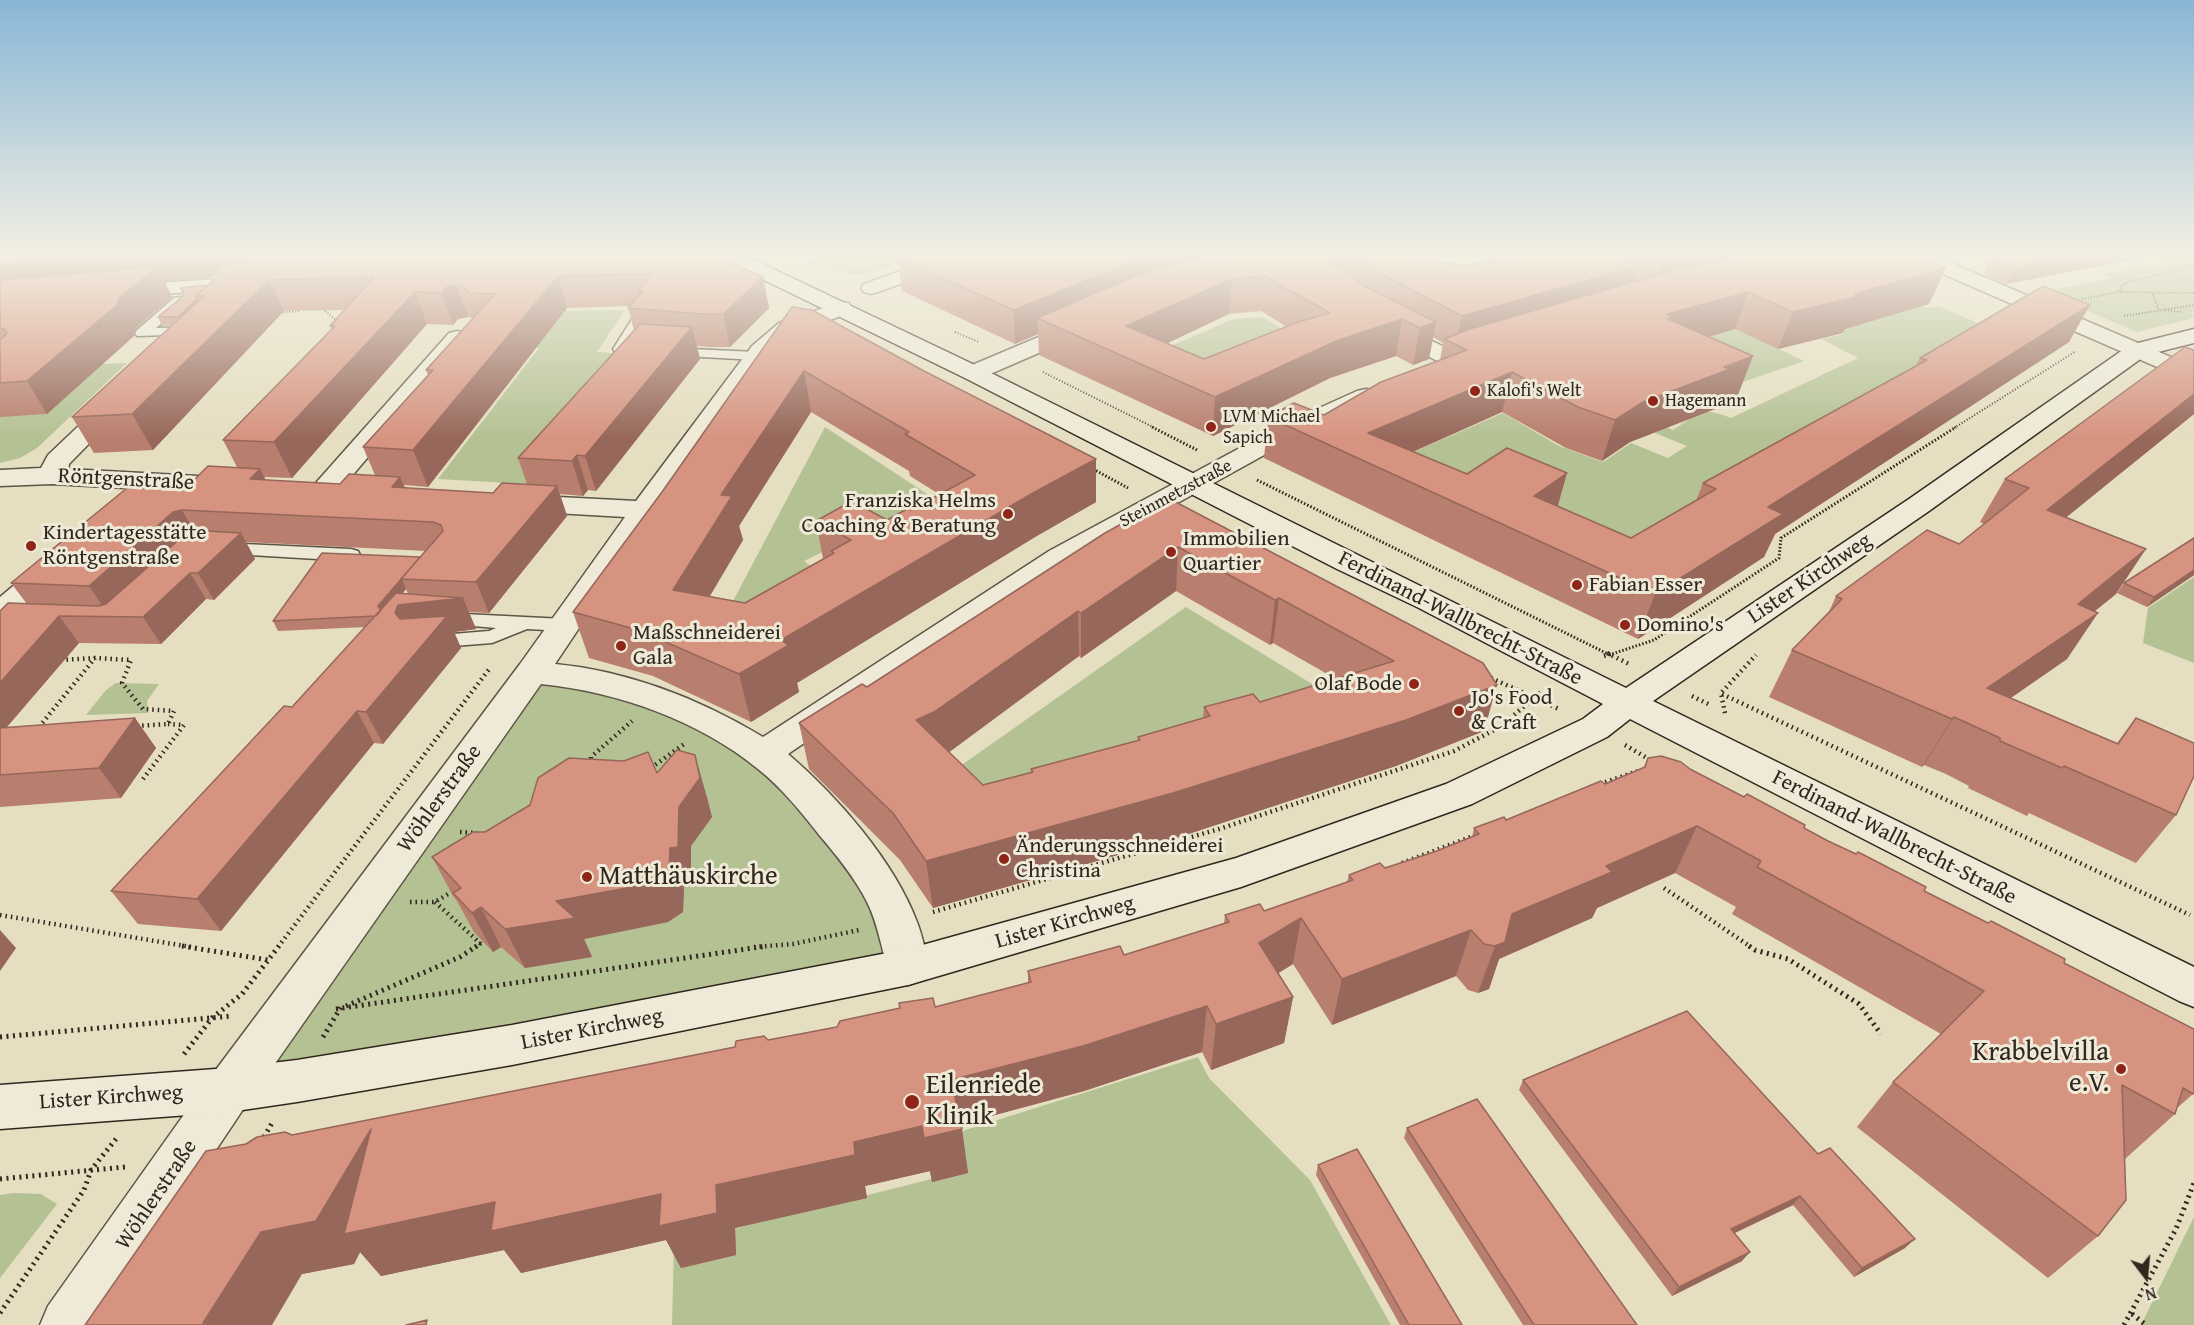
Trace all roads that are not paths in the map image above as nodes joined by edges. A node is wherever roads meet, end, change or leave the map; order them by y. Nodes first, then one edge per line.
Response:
1 (642, 314) edge
2 (163, 315) edge
3 (209, 315) edge
4 (823, 315) edge
5 (855, 315) edge
6 (2056, 315) edge
7 (1371, 317) edge
8 (1098, 319) edge
9 (467, 326) edge
10 (192, 331) junction
11 (2194, 336) edge
12 (2138, 350) junction
13 (166, 355) edge
14 (756, 356) junction
15 (973, 373) junction
16 (1420, 373) edge
17 (2194, 376) edge
18 (1387, 386) edge
19 (132, 388) edge
20 (52, 476) junction
21 (0, 478) edge
22 (156, 481) junction
23 (1194, 484) junction
24 (258, 487) edge
25 (358, 493) edge
26 (495, 501) edge
27 (130, 503) edge
28 (644, 510) junction
29 (78, 547) edge
30 (199, 548) edge
31 (375, 557) edge
32 (12, 617) edge
33 (430, 619) edge
34 (0, 621) edge
35 (525, 623) junction
36 (564, 625) junction
37 (422, 643) edge
38 (532, 672) junction
39 (1627, 703) junction
40 (763, 754) junction
41 (908, 967) junction
42 (2194, 988) edge
43 (229, 1090) junction
44 (0, 1107) edge
45 (68, 1325) edge

1 - 14 lane
2 - 10 lane
3 - 10 street
4 - 14 street, Wöhlerstraße
5 - 15 street, Ferdinand-Wallbrecht-Straße
6 - 12 street
7 - 16 street
8 - 15 street
9 - 25 street
10 - 13 street
11 - 12 street
12 - 17 street
12 - 39 street, Lister Kirchweg
14 - 28 street, Wöhlerstraße
15 - 23 street, Ferdinand-Wallbrecht-Straße
18 - 23 street, Steinmetzstraße
19 - 20 street
20 - 21 street, Röntgenstraße
20 - 22 street, Röntgenstraße
22 - 24 street, Röntgenstraße
22 - 27 street
23 - 39 street, Ferdinand-Wallbrecht-Straße
23 - 40 street, Steinmetzstraße
26 - 28 street
28 - 36 street, Wöhlerstraße
29 - 32 street
30 - 31 lane
32 - 34 lane
33 - 35 lane
35 - 36 lane
35 - 37 lane
36 - 38 street, Wöhlerstraße
38 - 40 street
38 - 43 street, Wöhlerstraße
39 - 41 street, Lister Kirchweg
39 - 42 street, Ferdinand-Wallbrecht-Straße
40 - 41 street
41 - 43 street, Lister Kirchweg
43 - 44 street, Lister Kirchweg
43 - 45 street, Wöhlerstraße

